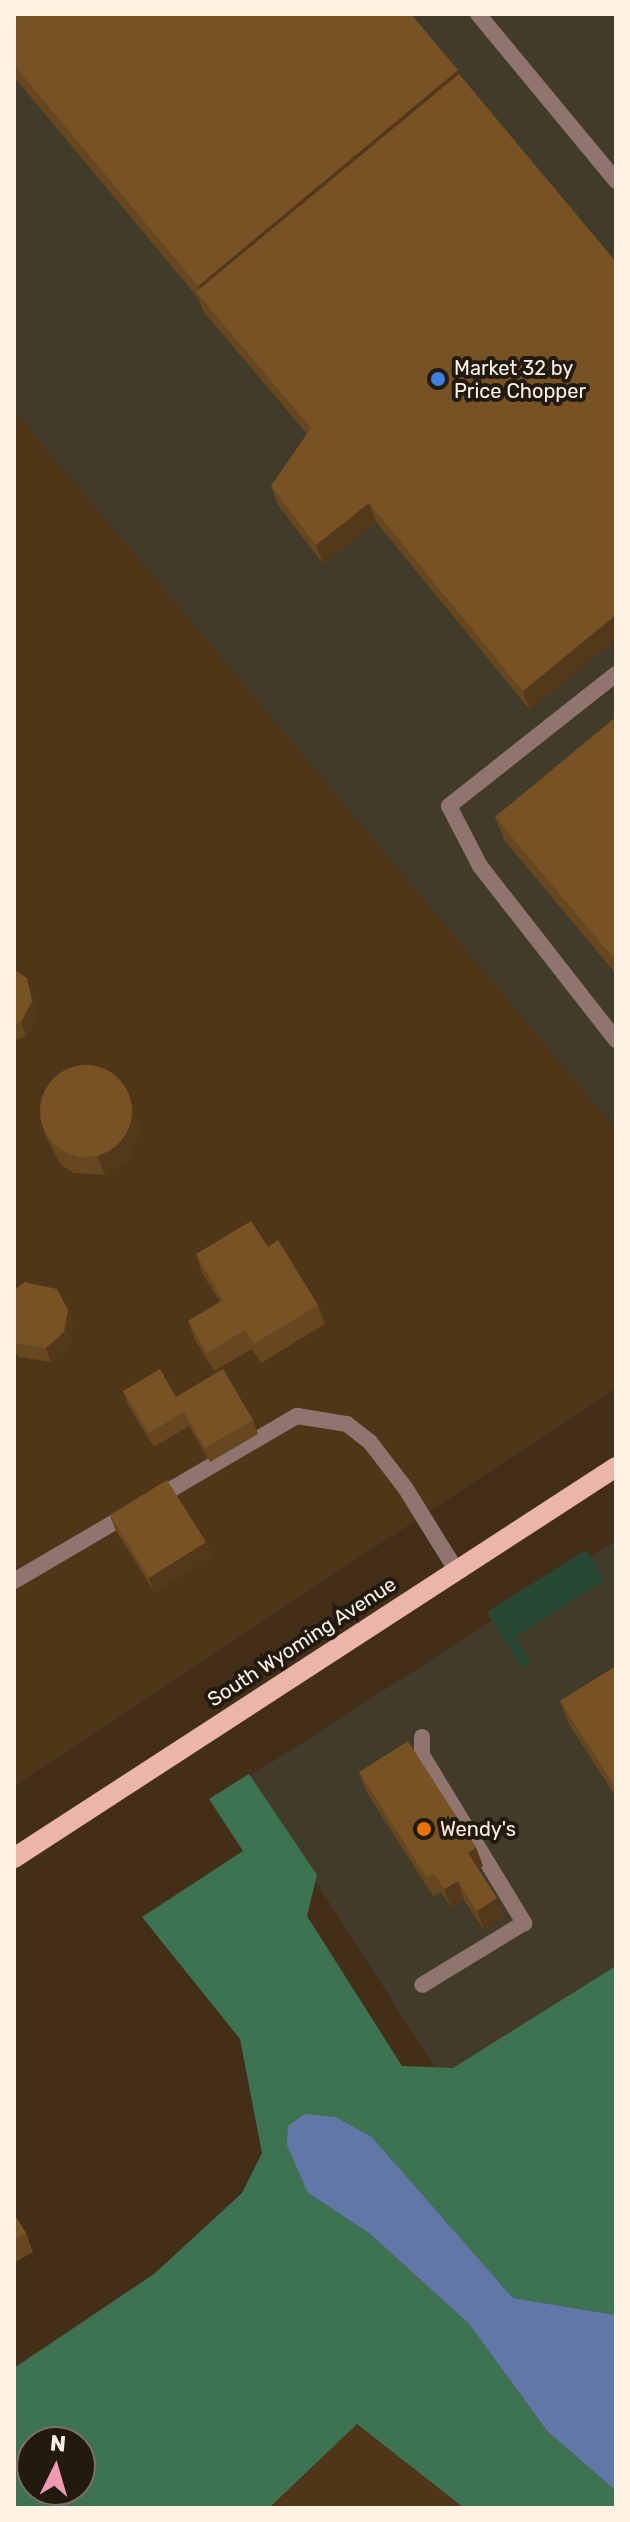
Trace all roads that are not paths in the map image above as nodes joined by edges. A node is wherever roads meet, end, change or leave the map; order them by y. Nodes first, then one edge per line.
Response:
1 (478, 14) edge
2 (616, 181) edge
3 (616, 674) edge
4 (616, 1040) edge
5 (616, 1467) edge
6 (456, 1570) junction
7 (14, 1581) edge
8 (422, 1737) dead end
9 (14, 1858) edge
10 (422, 1985) dead end

1 - 2 lane
3 - 4 lane
5 - 6 main road, South Wyoming Avenue
6 - 7 lane
6 - 9 main road, South Wyoming Avenue
8 - 10 lane

